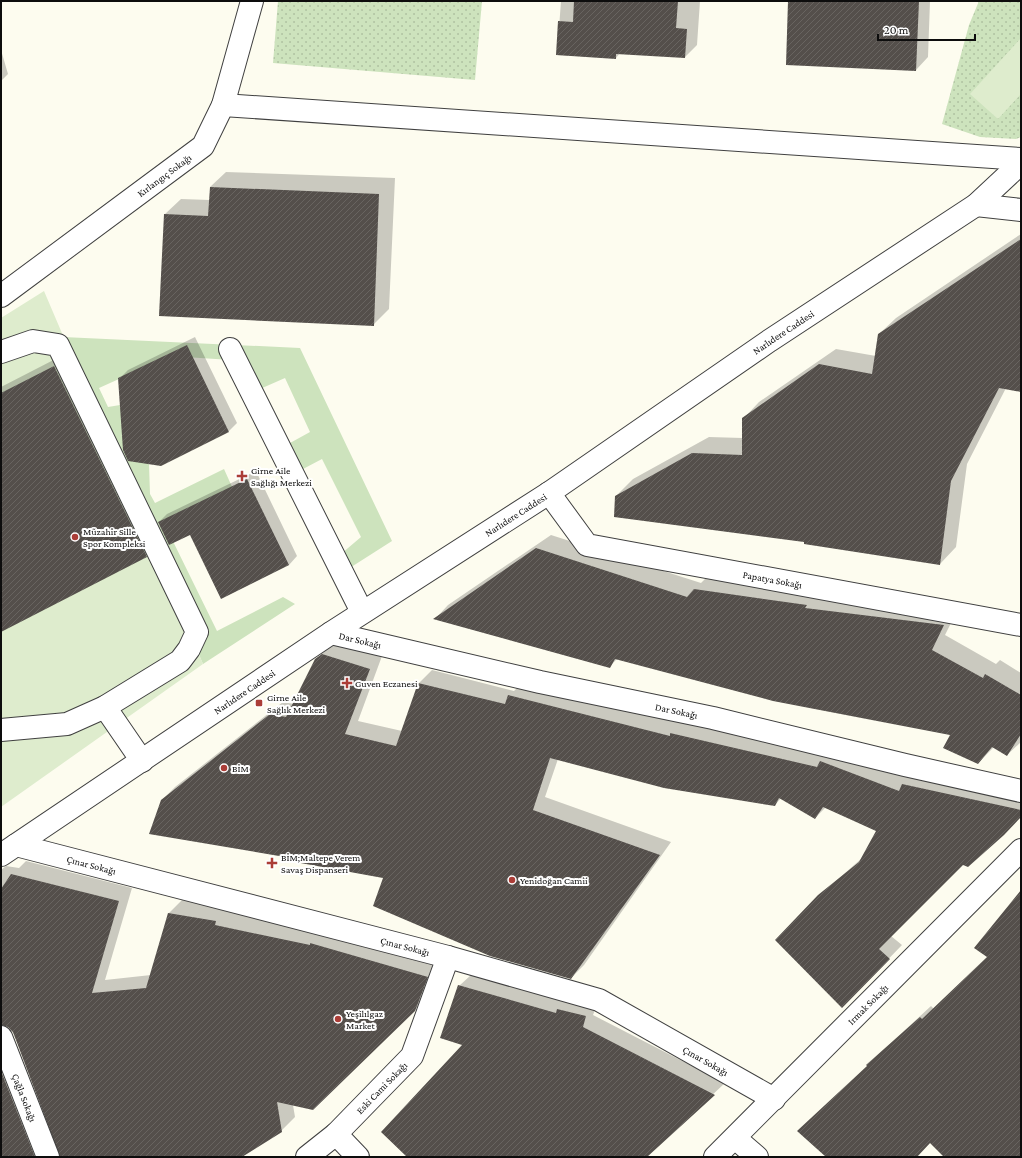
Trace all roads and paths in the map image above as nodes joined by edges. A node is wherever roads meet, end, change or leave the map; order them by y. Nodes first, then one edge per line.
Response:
1 (252, 1) edge
2 (223, 105) junction
3 (1021, 159) edge
4 (1021, 163) edge
5 (976, 205) junction
6 (1021, 210) edge
7 (1, 296) edge
8 (230, 349) dead end
9 (1, 352) edge
10 (549, 493) junction
11 (362, 612) junction
12 (1021, 625) edge
13 (331, 632) junction
14 (105, 707) junction
15 (1, 730) edge
16 (142, 761) junction
17 (1021, 791) edge
18 (9, 850) edge
19 (1021, 850) edge
20 (448, 957) junction
21 (1, 1037) edge
22 (774, 1099) junction
23 (336, 1134) junction
24 (735, 1138) junction
25 (48, 1157) edge
26 (307, 1157) edge
27 (358, 1157) edge
28 (715, 1157) edge
29 (757, 1157) edge

1 - 2 street, Kırlangıç Sokağı
2 - 3 street
2 - 7 street, Kırlangıç Sokağı
4 - 5 street, Narlıdere Caddesi
5 - 6 street
5 - 10 street, Narlıdere Caddesi
8 - 11 street
9 - 14 street
10 - 11 street, Narlıdere Caddesi
10 - 12 street, Papatya Sokağı
11 - 13 street, Narlıdere Caddesi
13 - 16 street, Narlıdere Caddesi
13 - 17 street, Dar Sokağı
14 - 15 street
14 - 16 street
16 - 18 street, Narlıdere Caddesi
18 - 20 street, Çınar Sokağı
19 - 22 street, Irmak Sokağı
20 - 22 street, Çınar Sokağı
20 - 23 street, Eski Cami Sokağı
21 - 25 street, Çağla Sokağı
22 - 24 street, Irmak Sokağı
23 - 26 street, Eski Cami Sokağı
23 - 27 street
24 - 28 street, Irmak Sokağı
24 - 29 street

